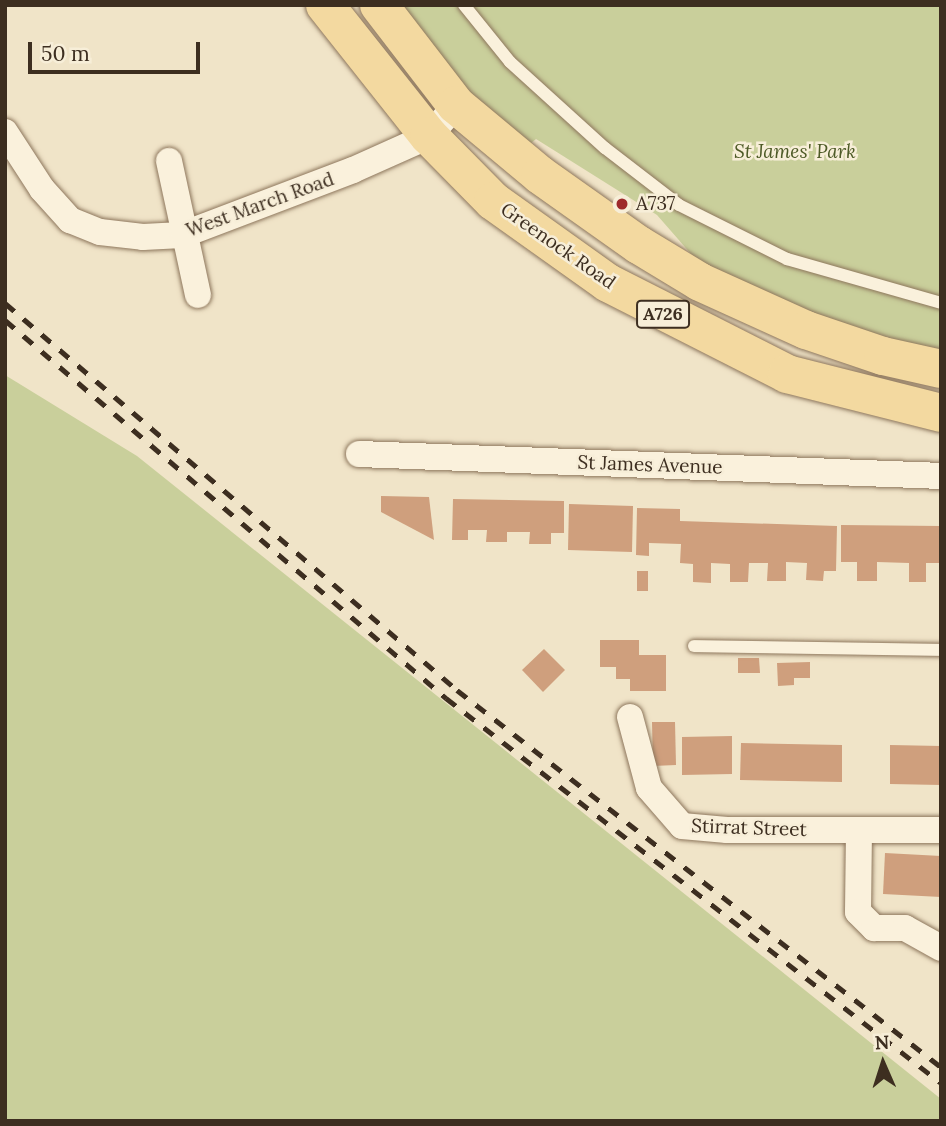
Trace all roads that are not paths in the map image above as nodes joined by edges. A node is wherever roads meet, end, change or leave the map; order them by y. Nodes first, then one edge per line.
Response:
1 (325, 5) edge
2 (379, 5) edge
3 (464, 5) edge
4 (456, 105) junction
5 (5, 132) edge
6 (429, 136) junction
7 (169, 161) dead end
8 (182, 235) junction
9 (198, 295) dead end
10 (941, 303) edge
11 (941, 369) edge
12 (941, 413) edge
13 (359, 454) dead end
14 (941, 476) edge
15 (694, 646) dead end
16 (941, 650) edge
17 (630, 717) dead end
18 (859, 830) junction
19 (941, 831) edge
20 (941, 948) edge

1 - 6 main road, Greenock Road / A726
2 - 4 main road, A726
3 - 10 lane
4 - 6 street, West March Road
4 - 11 main road, A726
5 - 8 street, West March Road
6 - 8 street, West March Road
6 - 12 main road, Greenock Road / A726
7 - 8 street
8 - 9 street
13 - 14 street, St James Avenue
15 - 16 lane
17 - 18 street, Stirrat Street
18 - 19 street, Stirrat Street
18 - 20 street

